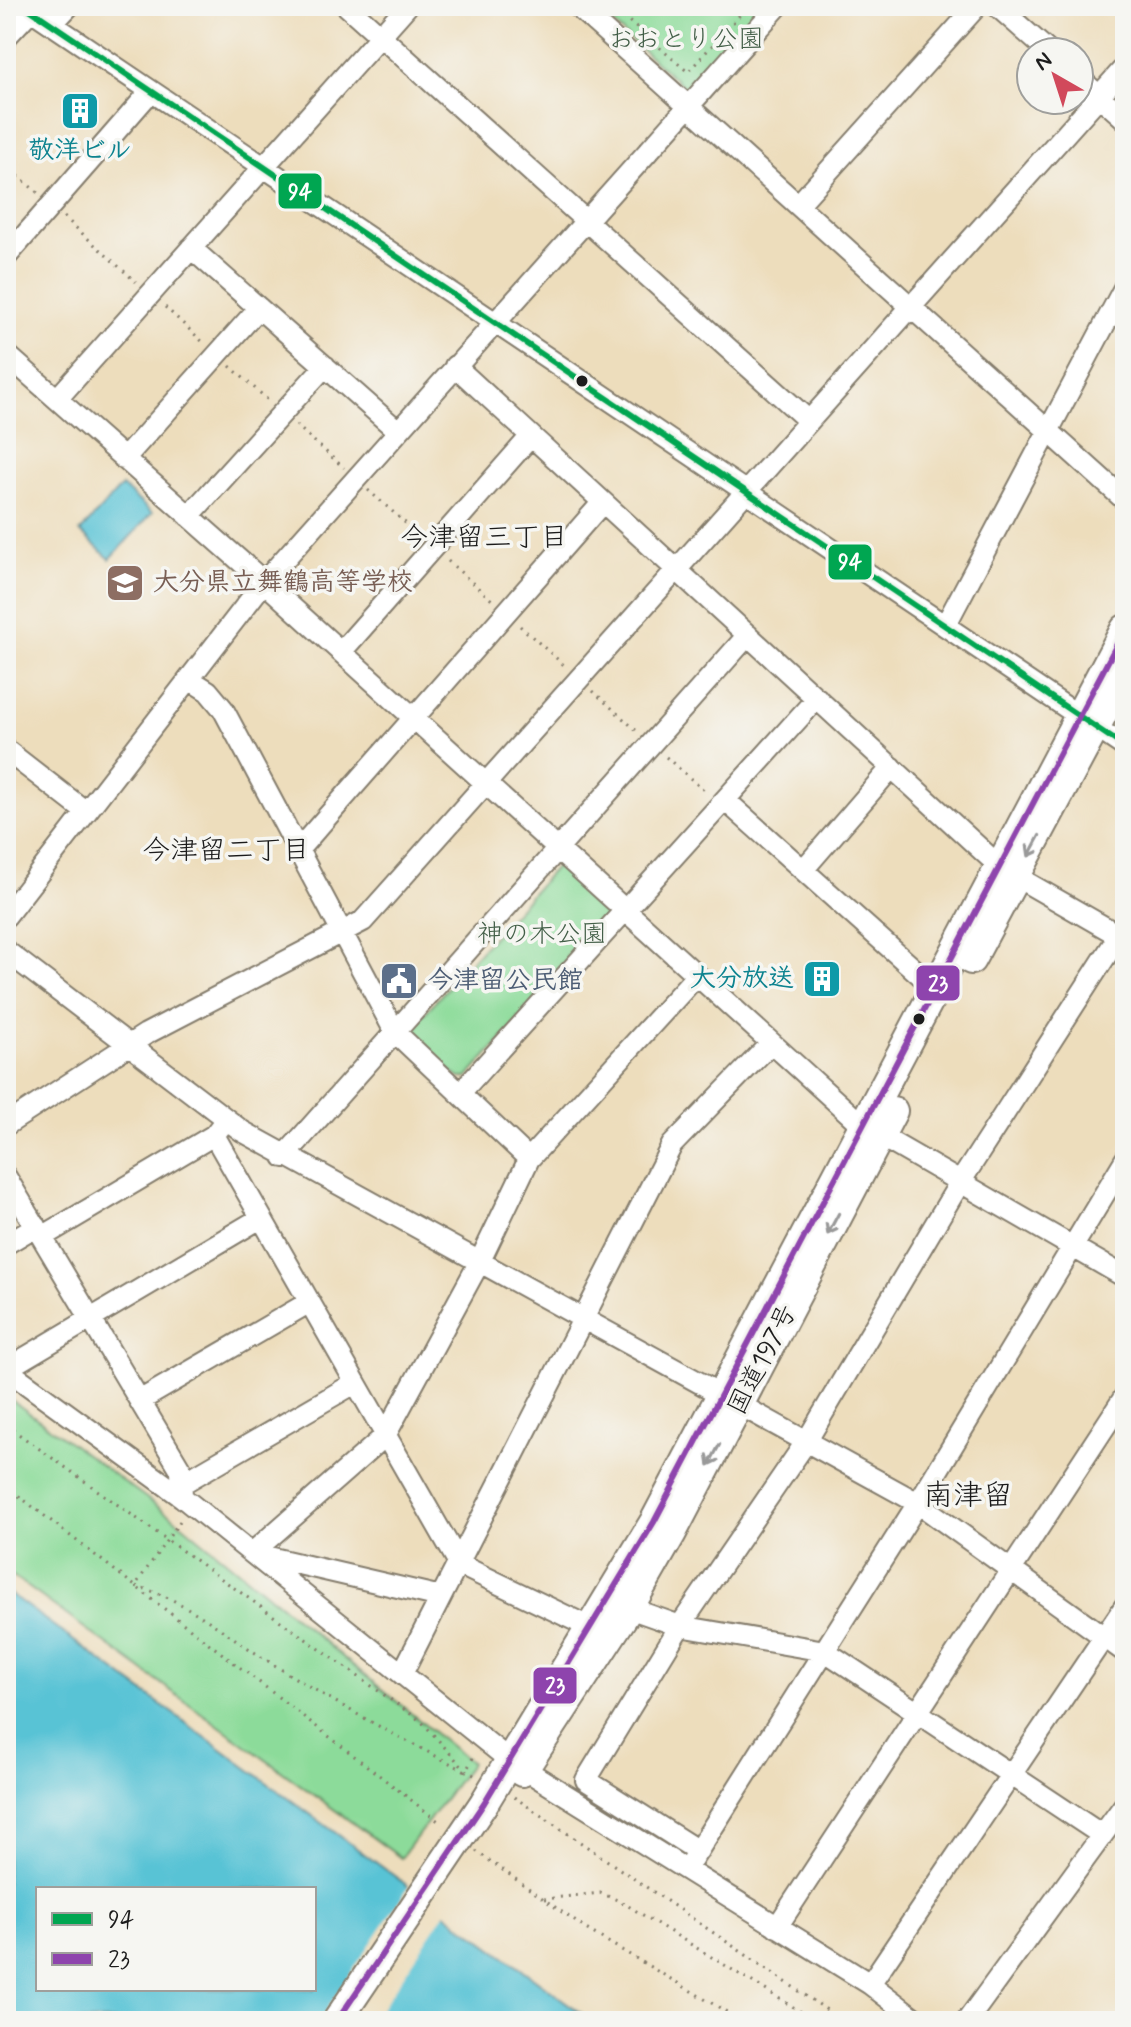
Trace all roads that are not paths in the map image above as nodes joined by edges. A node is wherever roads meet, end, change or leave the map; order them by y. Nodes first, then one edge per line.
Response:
1 (69, 6) edge
2 (347, 6) edge
3 (407, 6) edge
4 (577, 6) edge
5 (778, 6) edge
6 (977, 6) edge
7 (997, 6) edge
8 (30, 7) edge
9 (52, 24) junction
10 (380, 36) junction
11 (1031, 36) edge
12 (6, 37) edge
13 (1125, 67) edge
14 (151, 91) junction
15 (1095, 92) edge
16 (1099, 96) junction
17 (688, 106) junction
18 (1125, 119) edge
19 (264, 167) junction
20 (798, 205) junction
21 (586, 220) junction
22 (191, 248) junction
23 (6, 257) edge
24 (1125, 286) edge
25 (911, 307) junction
26 (259, 308) junction
27 (494, 322) junction
28 (6, 354) edge
29 (325, 366) junction
30 (455, 366) junction
31 (57, 399) junction
32 (809, 421) junction
33 (1049, 430) junction
34 (398, 431) junction
35 (531, 436) junction
36 (124, 459) junction
37 (746, 492) junction
38 (1125, 500) edge
39 (603, 502) junction
40 (189, 516) junction
41 (677, 570) junction
42 (264, 582) junction
43 (945, 626) junction
44 (1125, 629) edge
45 (748, 635) junction
46 (341, 652) junction
47 (1125, 672) edge
48 (189, 679) junction
49 (817, 698) junction
50 (414, 718) junction
51 (1088, 722) junction
52 (1125, 747) edge
53 (6, 750) edge
54 (892, 767) junction
55 (486, 783) junction
56 (722, 802) junction
57 (86, 812) junction
58 (558, 849) junction
59 (298, 850) junction
60 (803, 870) junction
61 (1008, 871) junction
62 (625, 910) junction
63 (6, 916) edge
64 (341, 932) junction
65 (1123, 934) edge
66 (6, 951) edge
67 (697, 975) junction
68 (935, 988) junction
69 (395, 1032) junction
70 (771, 1043) junction
71 (128, 1046) junction
72 (460, 1093) junction
73 (6, 1125) edge
74 (220, 1127) junction
75 (872, 1132) junction
76 (284, 1157) junction
77 (529, 1159) junction
78 (1125, 1160) edge
79 (6, 1177) edge
80 (959, 1184) junction
81 (259, 1219) junction
82 (39, 1231) junction
83 (6, 1244) edge
84 (1070, 1247) junction
85 (479, 1263) junction
86 (1125, 1277) edge
87 (308, 1303) junction
88 (91, 1318) junction
89 (582, 1319) junction
90 (6, 1369) edge
91 (355, 1383) junction
92 (1125, 1396) edge
93 (730, 1399) junction
94 (141, 1400) junction
95 (385, 1436) junction
96 (806, 1442) junction
97 (186, 1495) junction
98 (918, 1503) junction
99 (252, 1553) junction
100 (460, 1565) junction
101 (1011, 1570) junction
102 (441, 1597) junction
103 (1125, 1606) edge
104 (629, 1608) junction
105 (680, 1626) junction
106 (589, 1627) junction
107 (1104, 1638) junction
108 (825, 1651) junction
109 (1125, 1652) edge
110 (402, 1674) junction
111 (919, 1711) junction
112 (516, 1764) junction
113 (1013, 1773) junction
114 (1125, 1804) edge
115 (490, 1807) junction
116 (1102, 1835) junction
117 (698, 1851) junction
118 (685, 1870) junction
119 (777, 1927) junction
120 (870, 1984) junction
121 (337, 2021) edge
122 (356, 2021) edge
123 (918, 2021) edge
124 (967, 2021) edge

1 - 9 street
2 - 10 street
3 - 10 street
4 - 17 street
5 - 17 street
6 - 20 street
7 - 11 street
8 - 9 street
8 - 12 street
9 - 14 street
10 - 19 street
10 - 21 street
13 - 16 street
14 - 19 street
14 - 23 street
15 - 16 street
16 - 18 street
16 - 25 street
17 - 20 street
17 - 21 street
19 - 22 street
19 - 27 street
20 - 25 street
21 - 27 street
21 - 32 street
22 - 26 street
22 - 31 street
24 - 33 street
25 - 32 street
25 - 33 street
26 - 29 street
26 - 36 street
27 - 30 street
27 - 37 street
28 - 31 street
29 - 34 street
29 - 40 street
30 - 34 street
30 - 35 street
31 - 36 street
32 - 37 street
33 - 38 street
33 - 43 street
34 - 42 street
35 - 39 street
35 - 46 street
36 - 40 street
37 - 41 street
37 - 43 street
39 - 41 street
39 - 50 street
40 - 42 street
41 - 45 street
41 - 55 street
42 - 46 street
42 - 48 street
43 - 51 street
44 - 51 highway, 国道197号
45 - 49 street
45 - 58 street
46 - 50 street
47 - 51 highway, 国道197号
48 - 57 street
48 - 59 street
49 - 54 street
49 - 56 street
50 - 55 street
50 - 59 street
51 - 52 street
51 - 61 highway, 国道197号
53 - 57 street
54 - 60 street
54 - 61 street
55 - 58 street
55 - 64 street
56 - 60 street
56 - 62 street
57 - 63 street
58 - 62 street
58 - 69 street
59 - 64 street
60 - 68 street
61 - 65 street
61 - 68 highway, 国道197号
61 - 75 highway, 国道197号
62 - 67 street
62 - 72 street
64 - 69 street
64 - 71 street
65 - 80 street
66 - 71 street
67 - 70 street
67 - 77 street
68 - 75 highway, 国道197号
69 - 72 street
69 - 76 street
70 - 75 street
70 - 89 street
71 - 73 street
71 - 74 street
72 - 77 street
74 - 76 street
74 - 81 street
74 - 82 street
75 - 80 street
75 - 93 highway, 国道197号
76 - 85 street
77 - 85 street
78 - 84 street
79 - 82 street
80 - 84 street
80 - 96 street
81 - 87 street
81 - 88 street
82 - 83 street
82 - 88 street
84 - 86 street
84 - 98 street
85 - 89 street
85 - 95 street
87 - 91 street
87 - 94 street
88 - 90 street
88 - 94 street
89 - 93 street
89 - 100 street
90 - 97 street
91 - 95 street
91 - 97 street
92 - 101 street
93 - 96 street
93 -> 104 highway, 国道197号
93 - 106 highway, 国道197号
94 - 97 street
95 - 99 street
95 - 100 street
96 - 98 street
96 - 105 street
97 - 99 street
98 - 101 street
98 - 108 street
99 - 102 street
99 - 110 street
100 - 102 street
100 - 106 street
101 - 107 street
101 - 111 street
102 - 110 street
103 - 107 street
104 - 105 street
104 - 112 highway, 国道197号
105 - 108 street
105 - 117 street
106 - 112 highway, 国道197号
107 - 109 street
107 - 113 street
108 - 111 street
108 - 117 street
110 - 112 street
111 - 113 street
111 - 119 street
112 - 115 highway, 国道197号
112 - 118 street
113 - 116 street
113 - 120 street
114 - 116 street
115 - 121 highway, 国道197号, bridge
115 - 122 highway, 国道197号
116 - 124 street
117 - 118 street
118 - 119 street
119 - 120 street
120 - 123 street

